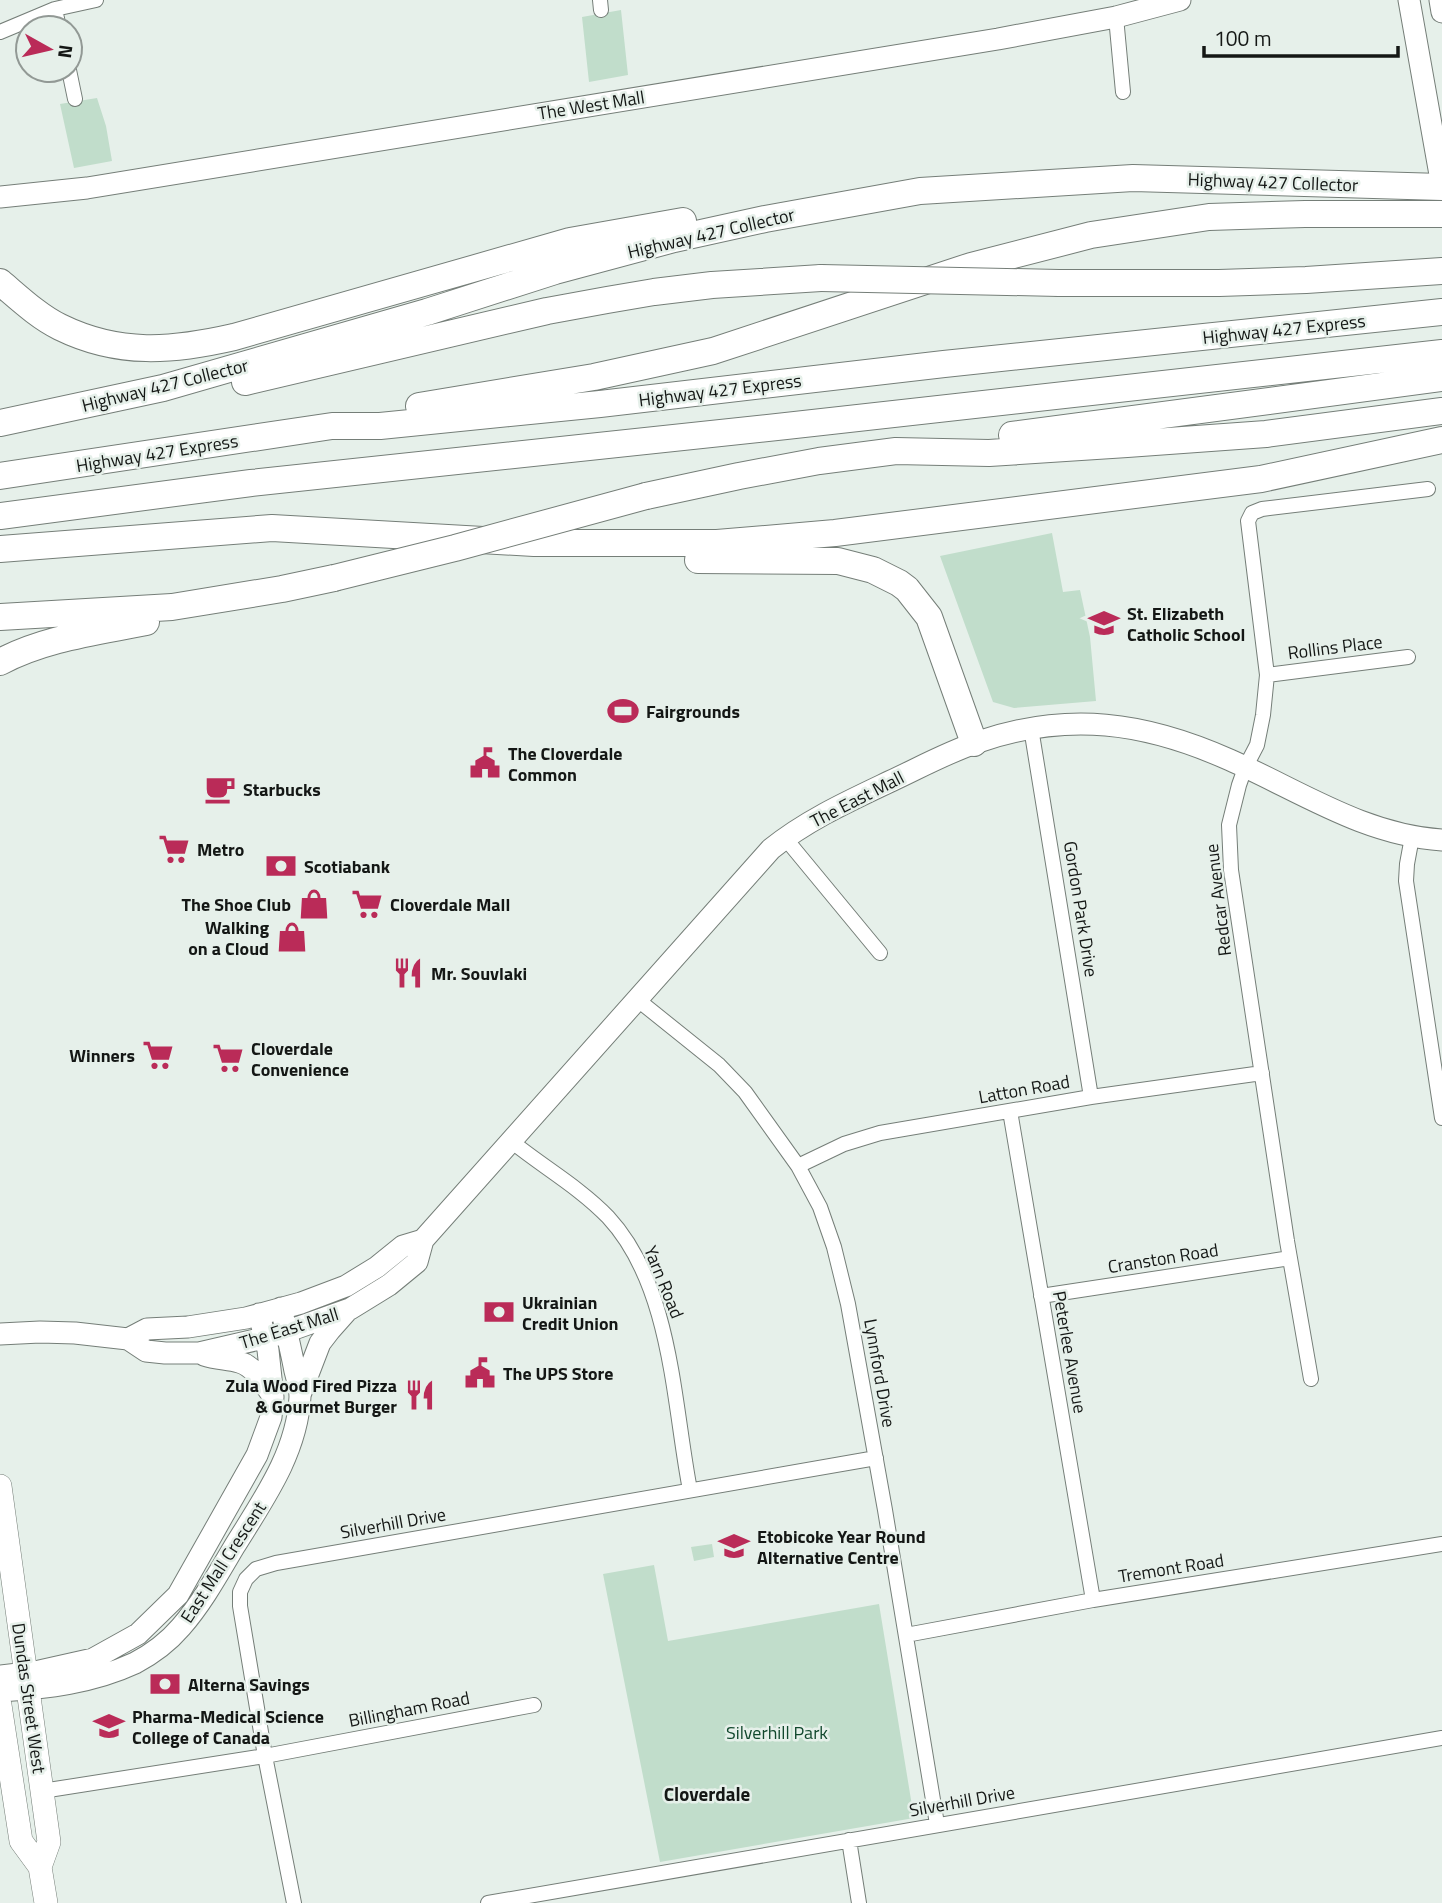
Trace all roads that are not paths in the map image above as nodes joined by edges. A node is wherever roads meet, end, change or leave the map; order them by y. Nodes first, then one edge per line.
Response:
1 (96, 0) edge
2 (1180, 0) edge
3 (1409, 0) edge
4 (1440, 0) edge
5 (55, 9) junction
6 (1442, 12) edge
7 (56, 14) edge
8 (1116, 17) junction
9 (0, 32) edge
10 (72, 84) edge
11 (1123, 92) dead end
12 (75, 99) dead end
13 (1442, 186) edge
14 (0, 197) edge
15 (1442, 214) edge
16 (765, 219) junction
17 (1442, 271) edge
18 (0, 282) edge
19 (1442, 312) edge
20 (1442, 353) edge
21 (1442, 377) edge
22 (1442, 411) edge
23 (0, 423) edge
24 (332, 426) junction
25 (0, 434) edge
26 (1442, 440) edge
27 (896, 451) junction
28 (0, 477) edge
29 (1428, 489) dead end
30 (0, 516) edge
31 (534, 543) junction
32 (0, 549) edge
33 (282, 589) junction
34 (0, 617) edge
35 (1408, 657) dead end
36 (0, 662) edge
37 (1267, 675) junction
38 (1031, 727) junction
39 (974, 743) junction
40 (1245, 768) junction
41 (1412, 836) junction
42 (785, 838) junction
43 (1442, 840) edge
44 (880, 953) dead end
45 (638, 1000) junction
46 (1262, 1073) junction
47 (1091, 1097) junction
48 (1010, 1111) junction
49 (1442, 1118) edge
50 (511, 1141) junction
51 (798, 1166) junction
52 (424, 1240) junction
53 (1290, 1258) junction
54 (1041, 1296) junction
55 (281, 1308) junction
56 (350, 1309) junction
57 (259, 1314) junction
58 (287, 1332) junction
59 (0, 1334) edge
60 (265, 1338) junction
61 (128, 1339) junction
62 (199, 1353) junction
63 (1311, 1379) dead end
64 (300, 1395) junction
65 (273, 1397) junction
66 (876, 1458) junction
67 (0, 1486) edge
68 (690, 1490) junction
69 (1442, 1544) edge
70 (1093, 1600) junction
71 (906, 1635) junction
72 (0, 1676) edge
73 (26, 1681) junction
74 (0, 1691) edge
75 (0, 1705) edge
76 (534, 1705) dead end
77 (1442, 1738) edge
78 (265, 1756) junction
79 (42, 1791) junction
80 (937, 1824) junction
81 (849, 1840) junction
82 (40, 1867) junction
83 (46, 1903) edge
84 (294, 1903) edge
85 (488, 1903) edge
86 (859, 1903) edge

1 - 5 street
2 - 8 main road, The West Mall
3 - 13 main road
4 - 6 main road
5 - 7 street
5 - 9 street
8 - 11 street
8 - 14 main road, The West Mall
10 - 12 street
13 - 16 highway, Highway 427 Collector
15 - 24 highway
16 - 18 highway
16 - 23 highway, Highway 427 Collector
17 - 25 highway, bridge
19 - 24 highway, Highway 427 Express
20 - 30 highway
21 - 27 highway
22 - 27 highway
24 - 28 highway, Highway 427 Express
26 - 31 highway
27 - 33 highway, bridge
29 - 37 street, Redcar Avenue
31 - 32 highway
31 - 39 highway
33 - 34 highway
33 - 36 highway
35 - 37 street, Rollins Place
37 - 40 street, Redcar Avenue
38 - 39 main road, The East Mall
38 - 40 main road, The East Mall
38 - 47 street, Gordon Park Drive
39 - 42 main road, The East Mall
40 - 41 main road, The East Mall
40 - 46 street, Redcar Avenue
41 - 43 main road, The East Mall
41 - 49 street
42 - 44 street
42 - 45 main road, The East Mall
45 - 50 main road, The East Mall
45 - 51 street, Lynnford Drive
46 - 47 street, Latton Road
46 - 53 street, Redcar Avenue
47 - 48 street, Latton Road
48 - 51 street, Latton Road
48 - 54 street, Peterlee Avenue
50 - 52 main road, The East Mall
50 - 68 street, Yarn Road
51 - 66 street, Lynnford Drive
52 - 55 main road, The East Mall
52 - 56 main road, The East Mall
53 - 54 street, Cranston Road
53 - 63 street, Redcar Avenue
54 - 70 street, Peterlee Avenue
55 - 57 main road, The East Mall
55 - 58 main road, East Mall Crescent
56 - 58 main road, The East Mall
56 - 64 main road
57 - 60 main road, East Mall Crescent
57 - 61 main road, The East Mall
58 - 60 main road, The East Mall
58 - 64 main road, East Mall Crescent
59 - 61 main road, The East Mall
60 - 62 main road, The East Mall
60 - 65 main road, East Mall Crescent
61 - 62 main road, The East Mall
62 - 65 main road
64 - 73 main road, East Mall Crescent
65 - 73 main road, East Mall Crescent
66 - 68 street, Silverhill Drive
66 - 71 street, Lynnford Drive
67 - 73 main road, Dundas Street West
68 - 78 street, Silverhill Drive
69 - 70 street, Tremont Road
70 - 71 street, Tremont Road
71 - 80 street, Lynnford Drive
72 - 73 main road, East Mall Crescent
73 - 74 main road, East Mall Crescent
73 - 79 main road, Dundas Street West
75 - 82 main road, Dundas Street West
76 - 78 street, Billingham Road
77 - 80 street, Silverhill Drive
78 - 79 street, Billingham Road
78 - 84 street, Silverhill Drive
79 - 82 main road, Dundas Street West
80 - 81 street, Silverhill Drive
81 - 85 street, Silverhill Drive
81 - 86 street
82 - 83 main road, Dundas Street West

